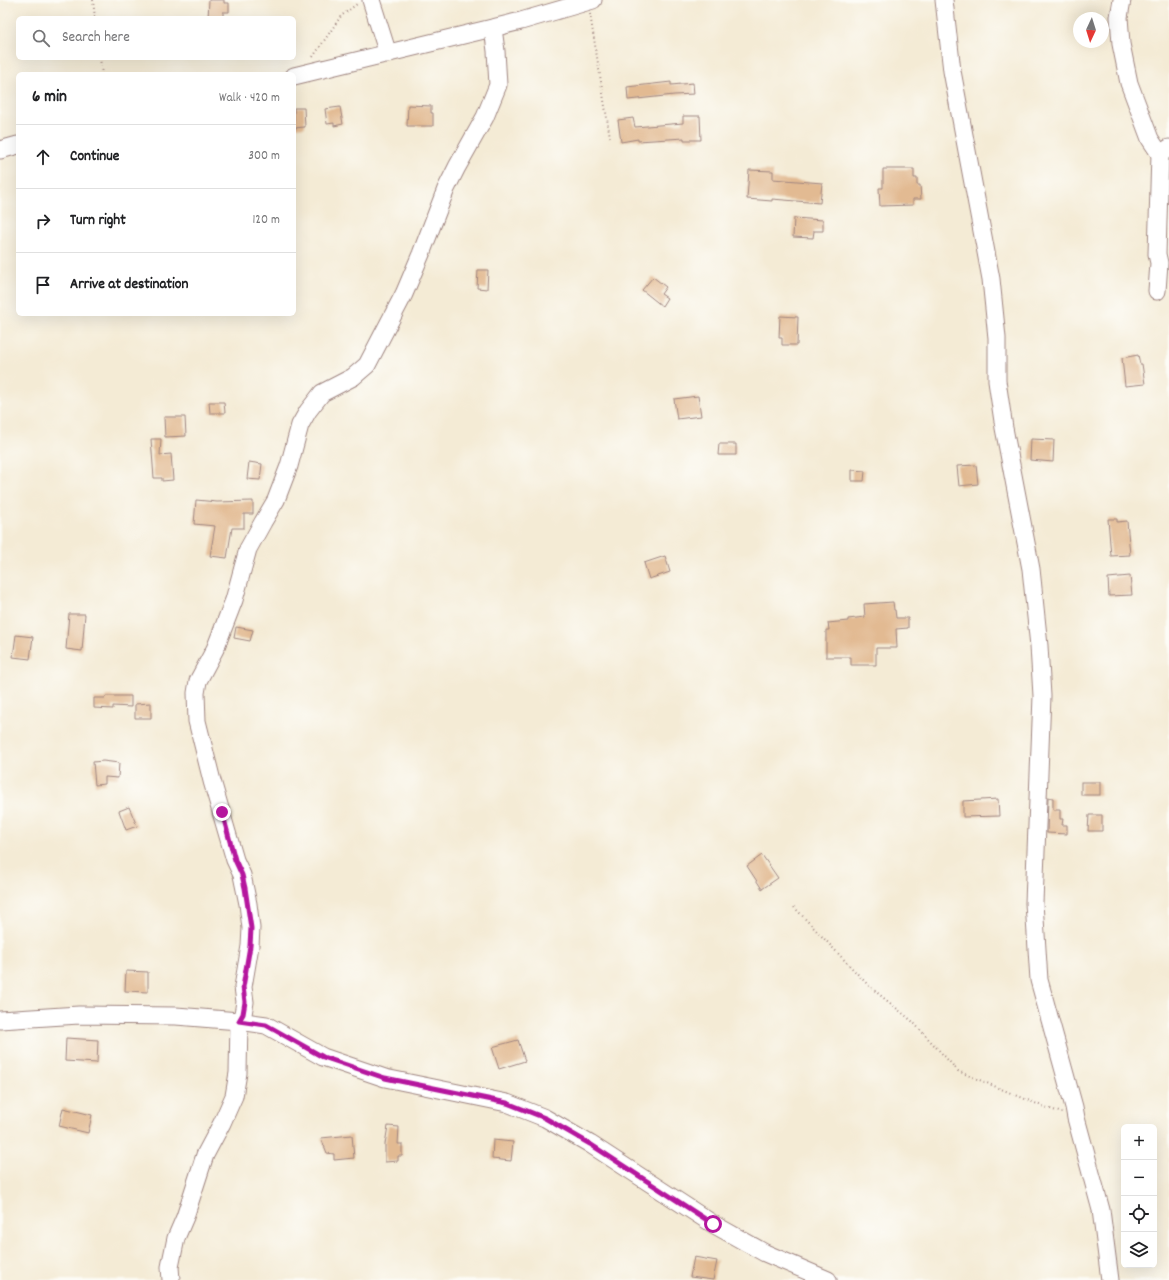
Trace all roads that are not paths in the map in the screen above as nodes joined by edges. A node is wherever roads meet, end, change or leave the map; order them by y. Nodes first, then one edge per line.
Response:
1 (944, 0) edge
2 (1122, 0) edge
3 (591, 1) edge
4 (364, 2) edge
5 (492, 28) junction
6 (388, 54) junction
7 (300, 75) edge
8 (16, 146) edge
9 (0, 150) edge
10 (1165, 151) edge
11 (1157, 291) dead end
12 (0, 1020) edge
13 (239, 1021) junction
14 (171, 1280) edge
15 (828, 1280) edge
16 (1110, 1280) edge

1 - 16 street
2 - 10 street
3 - 5 street
4 - 6 street
5 - 6 street
5 - 13 street
6 - 7 street
8 - 9 street
10 - 11 street
12 - 13 street
13 - 14 street
13 - 15 street

